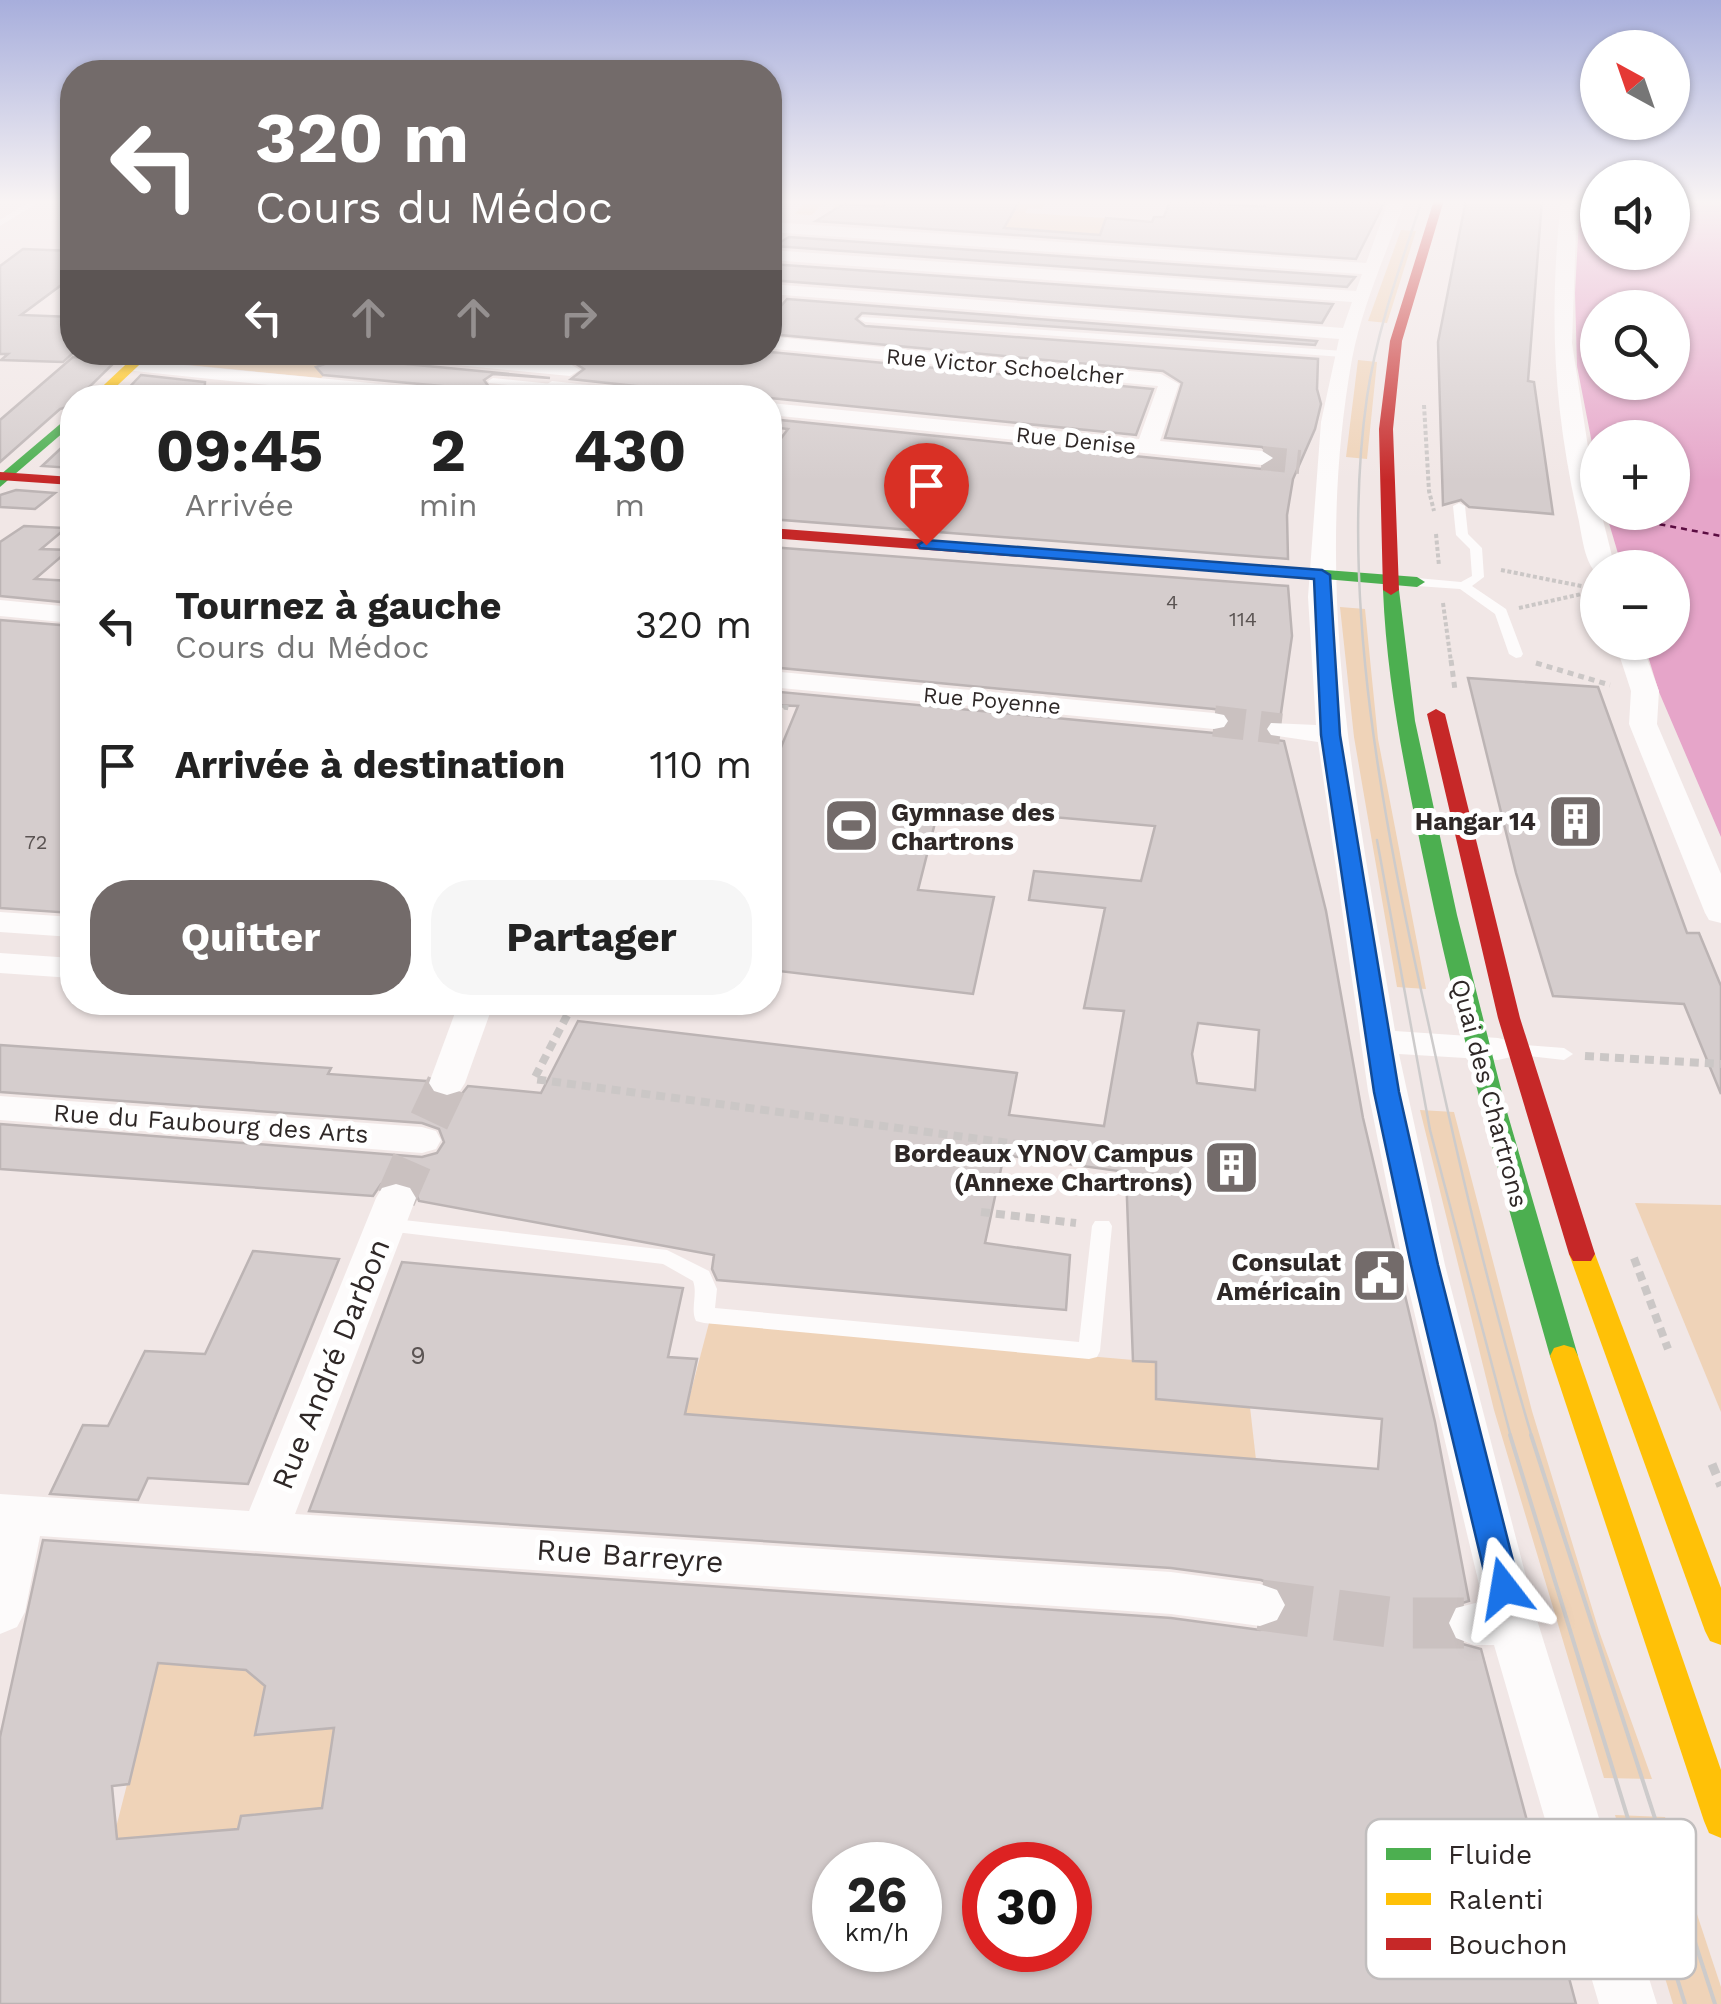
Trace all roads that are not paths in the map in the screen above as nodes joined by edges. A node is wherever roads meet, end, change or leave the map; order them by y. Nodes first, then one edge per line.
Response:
1 (788, 294) edge
2 (820, 294) edge
3 (1312, 294) edge
4 (1363, 294) edge
5 (1416, 294) edge
6 (1419, 294) edge
7 (1562, 294) edge
8 (1362, 297) junction
9 (815, 300) junction
10 (865, 319) dead end
11 (782, 338) edge
12 (1404, 342) junction
13 (1346, 344) junction
14 (133, 365) edge
15 (190, 365) edge
16 (519, 365) edge
17 (575, 365) edge
18 (570, 370) junction
19 (493, 381) dead end
20 (111, 385) edge
21 (355, 385) edge
22 (513, 385) edge
23 (554, 385) edge
24 (782, 410) edge
25 (60, 428) edge
26 (1147, 447) junction
27 (1262, 458) tunnel mouth
28 (2, 478) edge
29 (60, 480) edge
30 (1459, 506) dead end
31 (782, 534) edge
32 (1598, 550) edge
33 (1416, 572) junction
34 (1322, 575) junction
35 (1390, 580) junction
36 (1464, 586) junction
37 (0, 608) edge
38 (60, 614) edge
39 (1516, 654) road end
40 (1634, 660) edge
41 (782, 681) edge
42 (1430, 687) dead end
43 (1214, 721) tunnel mouth
44 (1280, 729) tunnel mouth
45 (1330, 735) junction
46 (1721, 913) edge
47 (0, 922) edge
48 (60, 926) edge
49 (0, 963) edge
50 (60, 967) edge
51 (472, 1015) edge
52 (1378, 1040) junction
53 (1477, 1048) junction
54 (1519, 1051) junction
55 (1564, 1054) road end
56 (446, 1084) tunnel mouth
57 (0, 1108) edge
58 (409, 1169) junction
59 (1102, 1226) road end
60 (10, 1515) edge
61 (265, 1530) junction
62 (1260, 1605) tunnel mouth
63 (0, 1612) edge
64 (1721, 1631) edge
65 (1562, 1819) edge
66 (1721, 1821) edge
67 (1619, 1979) edge
68 (1628, 2004) edge

1 - 9 street
2 - 9 street
3 - 8 street
4 - 8 street
5 - 12 main road
6 - 12 main road
7 - 32 street
8 - 13 street
9 - 13 street
10 - 13 lane
11 - 26 street, Rue Victor Schoelcher
12 - 33 main road
12 - 35 main road, Quai des Chartrons
13 - 34 street
14 - 20 main road
15 - 21 street
16 - 18 street
17 - 18 street
18 - 23 street
19 - 22 lane
24 - 26 street, Rue Denise
25 - 28 main road
26 - 27 street, Rue Denise
28 - 29 main road
30 - 36 lane
31 - 34 main road
33 - 35 main road
33 - 36 lane
34 - 35 main road
34 - 45 street
35 - 53 main road, Quai des Chartrons
36 - 39 lane
37 - 38 street
40 - 46 street
41 - 43 street, Rue Poyenne
42 - 54 main road, Quai des Chartrons
44 - 45 street
45 - 52 street
47 - 48 street
49 - 50 street
51 - 56 street
52 - 53 street
52 - 65 street
53 - 54 street
53 - 66 main road, Quai des Chartrons
54 - 55 lane
54 - 64 main road, Quai des Chartrons
57 - 58 street, Rue du Faubourg des Arts
58 - 59 lane
58 - 61 street, Rue André Darbon
60 - 61 street, Rue Barreyre
60 - 63 street
61 - 62 street, Rue Barreyre
67 - 68 street

